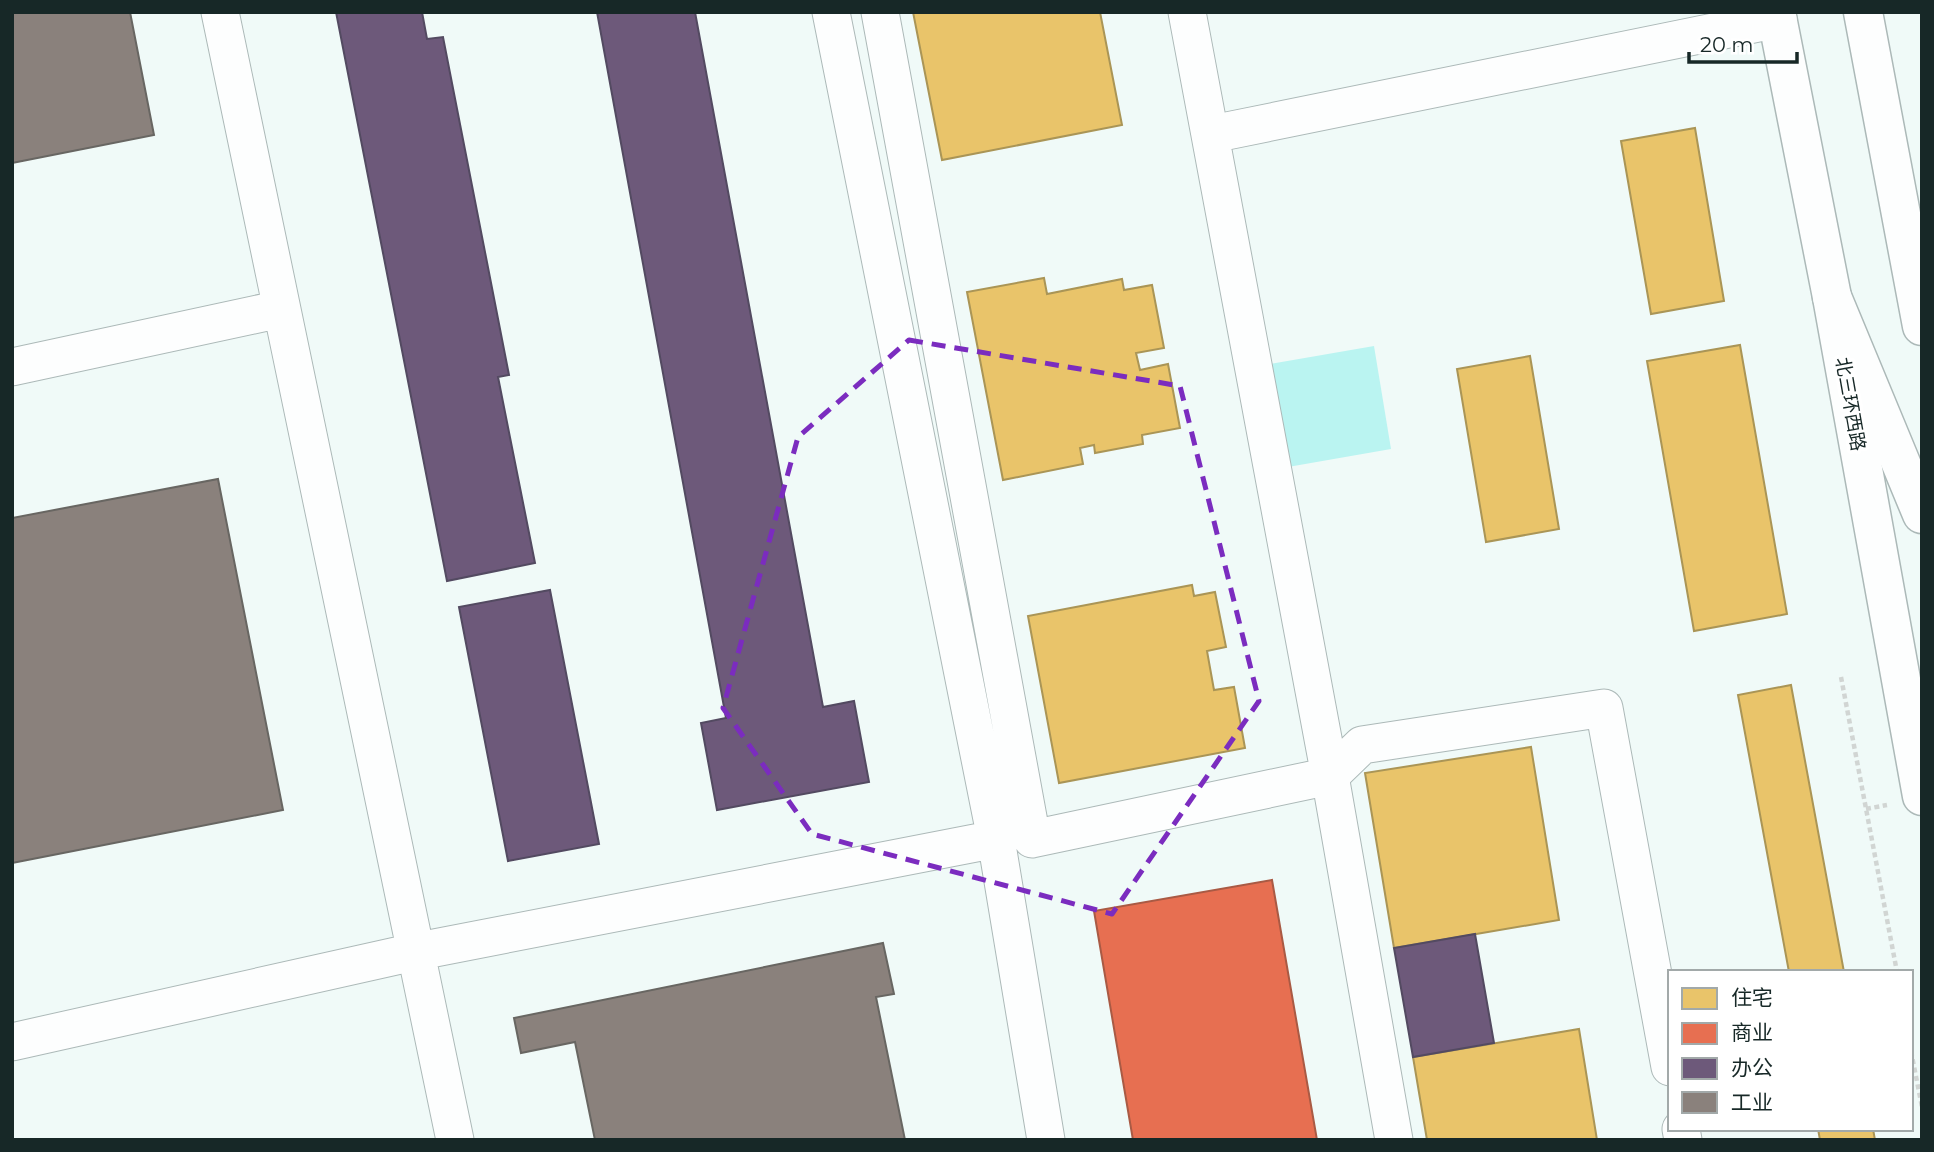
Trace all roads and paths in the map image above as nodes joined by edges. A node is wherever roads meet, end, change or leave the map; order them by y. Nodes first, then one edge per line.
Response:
1 (220, 12) edge
2 (831, 12) edge
3 (880, 12) edge
4 (1187, 12) edge
5 (1863, 12) edge
6 (1777, 16) edge
7 (1212, 134) junction
8 (1832, 298) junction
9 (281, 309) junction
10 (1922, 326) edge
11 (12, 367) edge
12 (1922, 514) edge
13 (1841, 677) dead end
14 (1330, 776) junction
15 (1922, 796) edge
16 (996, 839) junction
17 (414, 952) junction
18 (1897, 970) edge
19 (12, 1042) edge
20 (1668, 1056) edge
21 (1913, 1061) edge
22 (1922, 1107) edge
23 (455, 1140) edge
24 (1046, 1140) edge
25 (1394, 1140) edge

1 - 9 street
2 - 16 street
3 - 14 street
4 - 7 street
5 - 10 main road
6 - 7 street
6 - 8 main road, 北三环西路
7 - 14 street
8 - 12 main road
8 - 15 main road, 北三环西路
9 - 11 street
9 - 17 street
13 - 18 path
14 - 20 street
14 - 25 street
16 - 17 street
16 - 24 street
17 - 19 street
17 - 23 street
21 - 22 path

